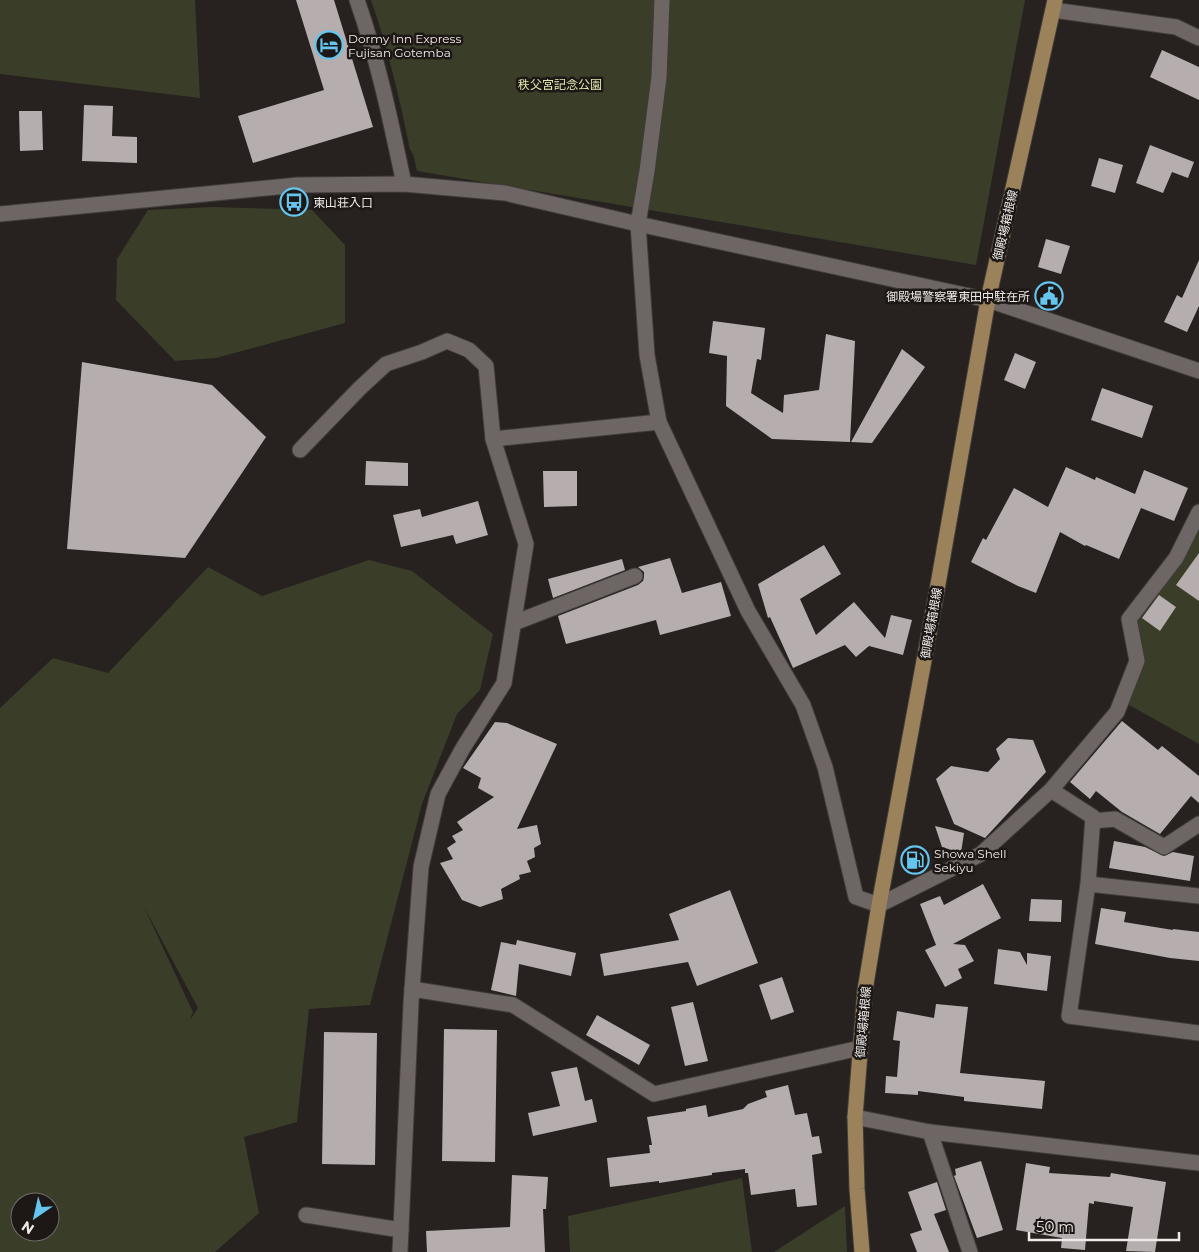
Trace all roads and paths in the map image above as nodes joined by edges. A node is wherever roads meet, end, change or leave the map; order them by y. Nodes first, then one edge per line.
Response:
1 (357, 0) edge
2 (662, 0) edge
3 (1054, 5) edge
4 (1199, 38) edge
5 (404, 184) junction
6 (0, 214) edge
7 (638, 224) junction
8 (988, 300) junction
9 (1199, 371) edge
10 (659, 422) junction
11 (493, 440) junction
12 (300, 450) dead end
13 (1199, 512) edge
14 (636, 576) dead end
15 (514, 624) junction
16 (1051, 790) junction
17 (1093, 821) junction
18 (1199, 824) edge
19 (1088, 884) junction
20 (1199, 896) edge
21 (879, 905) junction
22 (412, 988) junction
23 (1199, 1033) edge
24 (860, 1048) junction
25 (855, 1117) junction
26 (930, 1132) junction
27 (1199, 1162) edge
28 (306, 1215) dead end
29 (401, 1230) junction
30 (400, 1252) edge
31 (862, 1252) edge
32 (970, 1252) edge

1 - 5 street
2 - 7 street
3 - 4 street
3 - 8 main road, 御殿場箱根線
5 - 6 street
5 - 7 street
7 - 8 street
7 - 10 street
8 - 9 street
8 - 21 main road, 御殿場箱根線
10 - 11 street
10 - 21 street
11 - 12 street
11 - 15 street
13 - 16 street
14 - 15 street
15 - 22 street
16 - 17 street
16 - 21 street
17 - 18 street
17 - 19 street
19 - 20 street
19 - 23 street
21 - 24 main road, 御殿場箱根線
22 - 24 street
22 - 29 street
24 - 25 main road, 御殿場箱根線
25 - 26 street
25 - 31 main road, 御殿場箱根線
26 - 27 street
26 - 32 street
28 - 29 street
29 - 30 street

